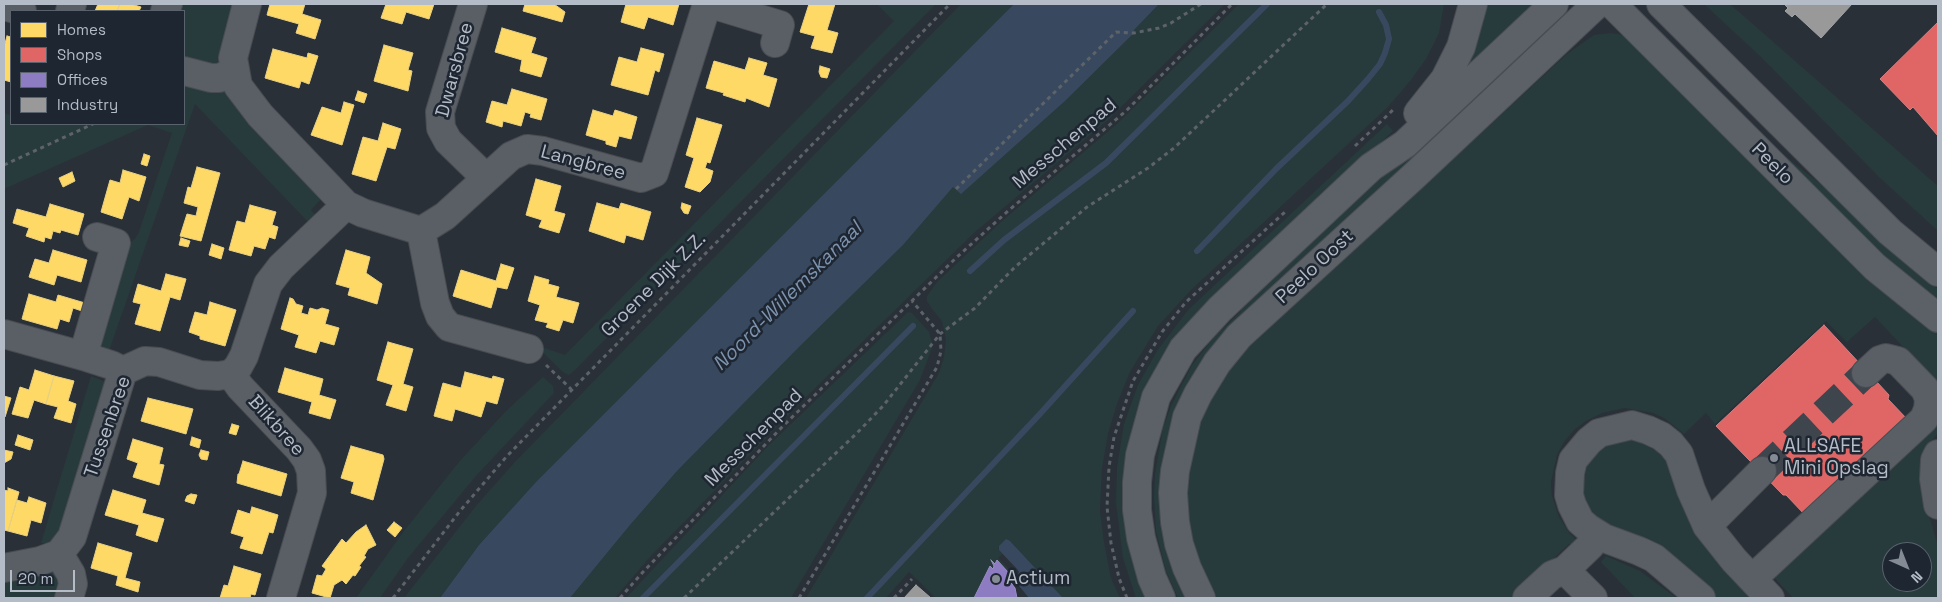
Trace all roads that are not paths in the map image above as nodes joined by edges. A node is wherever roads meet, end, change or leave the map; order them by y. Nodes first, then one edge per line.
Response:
1 (248, 4) edge
2 (473, 4) edge
3 (709, 4) edge
4 (1473, 4) edge
5 (1554, 4) edge
6 (1597, 4) edge
7 (1612, 4) edge
8 (1661, 4) edge
9 (4, 6) edge
10 (18, 10) edge
11 (775, 43) dead end
12 (185, 71) edge
13 (234, 72) junction
14 (1372, 167) junction
15 (486, 178) junction
16 (346, 205) junction
17 (421, 231) junction
18 (97, 237) dead end
19 (1938, 272) edge
20 (1938, 318) edge
21 (4, 334) edge
22 (529, 349) road end
23 (83, 356) junction
24 (123, 371) junction
25 (1866, 373) tunnel mouth
26 (231, 374) junction
27 (1938, 454) edge
28 (1762, 471) tunnel mouth
29 (1938, 505) edge
30 (1707, 526) junction
31 (1596, 534) junction
32 (59, 554) junction
33 (4, 568) edge
34 (1565, 570) junction
35 (1752, 579) junction
36 (1699, 597) edge
37 (69, 598) edge
38 (281, 598) edge
39 (1161, 598) edge
40 (1201, 598) edge
41 (1527, 598) edge
42 (1593, 598) edge
43 (1770, 598) edge

1 - 13 street
2 - 15 street, Dwarsbree
3 - 11 street, Langbree
3 - 15 street, Langbree
4 - 14 main road
5 - 14 main road, Peelo Oost
6 - 40 main road, Peelo Oost
7 - 20 main road, Peelo
8 - 19 main road, Peelo
9 - 10 street
12 - 13 street
13 - 16 street
14 - 39 main road, Peelo Oost
15 - 17 street, Langbree
16 - 17 street
16 - 26 street
17 - 22 street
18 - 23 street
21 - 23 street
23 - 24 street
24 - 26 street, Tussenbree
24 - 32 street, Tussenbree
25 - 35 street
26 - 38 street, Blikbree
27 - 29 street
28 - 30 street
30 - 31 street
30 - 35 street
31 - 34 street
31 - 36 street
32 - 33 street
32 - 37 street
34 - 41 street
34 - 42 street
35 - 43 street

